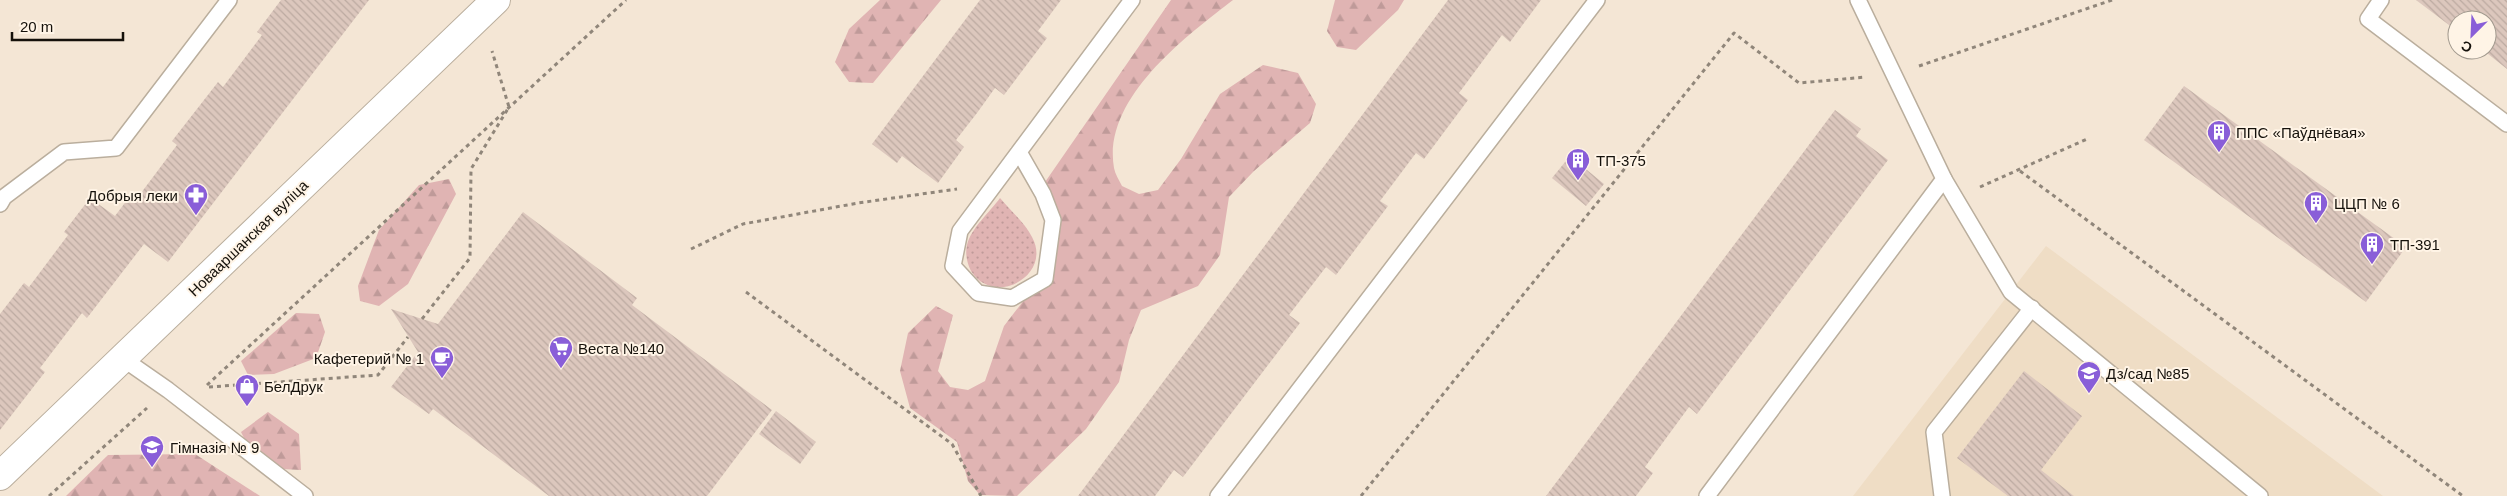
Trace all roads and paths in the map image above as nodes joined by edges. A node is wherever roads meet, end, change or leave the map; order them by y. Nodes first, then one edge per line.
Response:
1 (229, 0) edge
2 (496, 0) edge
3 (626, 0) edge
4 (1132, 0) edge
5 (1597, 0) edge
6 (1858, 0) edge
7 (2112, 0) edge
8 (2381, 0) edge
9 (492, 50) dead end
10 (1894, 74) junction
11 (509, 107) junction
12 (2507, 124) edge
13 (2087, 139) dead end
14 (1019, 152) junction
15 (2020, 170) junction
16 (1944, 179) junction
17 (995, 184) junction
18 (0, 204) edge
19 (691, 249) dead end
20 (746, 292) dead end
21 (2032, 308) junction
22 (422, 319) dead end
23 (408, 337) dead end
24 (122, 358) junction
25 (168, 390) junction
26 (0, 476) edge
27 (49, 496) edge
28 (305, 496) edge
29 (981, 496) edge
30 (1218, 496) edge
31 (1361, 496) edge
32 (1707, 496) edge
33 (1942, 496) edge
34 (2260, 496) edge
35 (2464, 496) edge

1 - 18 lane
2 - 24 street, Новааршанская вуліца
3 - 11 path
4 - 14 lane
5 - 30 lane
6 - 10 lane
7 - 10 path
8 - 12 lane
9 - 11 path
10 - 16 lane
10 - 31 path
11 - 22 path
11 - 23 path
13 - 15 path
14 - 17 lane
14 - 17 lane
15 - 16 path
15 - 35 path
16 - 21 lane
16 - 32 lane
17 - 19 path
20 - 29 path
21 - 33 lane
21 - 34 lane
24 - 25 lane
24 - 26 street, Новааршанская вуліца
25 - 27 path
25 - 28 lane

